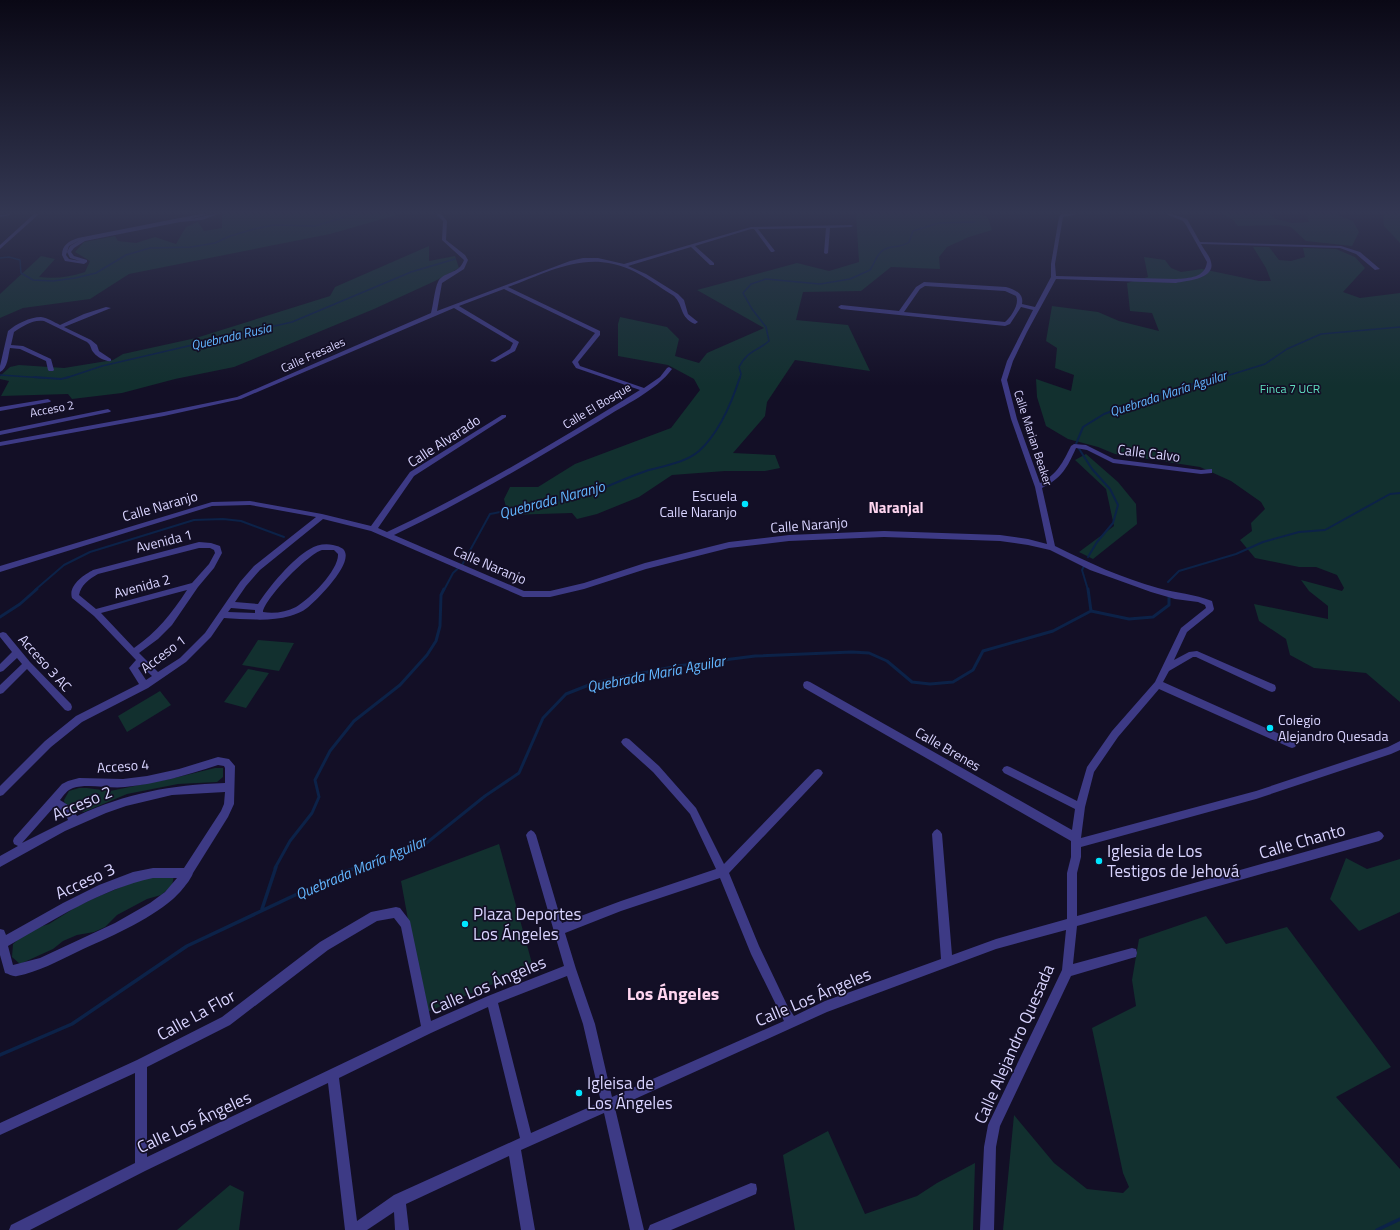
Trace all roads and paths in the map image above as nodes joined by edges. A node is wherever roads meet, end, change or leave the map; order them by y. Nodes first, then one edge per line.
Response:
1 (458, 271) edge
2 (545, 271) edge
3 (636, 271) edge
4 (1054, 271) edge
5 (1207, 271) edge
6 (1054, 277) junction
7 (503, 287) junction
8 (1019, 305) junction
9 (454, 306) junction
10 (841, 307) dead end
11 (108, 308) dead end
12 (1035, 309) junction
13 (901, 312) junction
14 (434, 314) junction
15 (695, 322) dead end
16 (59, 327) junction
17 (7, 346) junction
18 (109, 360) dead end
19 (493, 361) dead end
20 (669, 369) dead end
21 (1, 370) edge
22 (51, 370) dead end
23 (645, 390) junction
24 (48, 401) dead end
25 (0, 409) edge
26 (108, 411) dead end
27 (504, 416) dead end
28 (0, 432) edge
29 (0, 444) edge
30 (1210, 471) dead end
31 (1038, 487) junction
32 (322, 516) junction
33 (372, 529) junction
34 (388, 535) junction
35 (1052, 548) junction
36 (0, 569) edge
37 (195, 586) junction
38 (228, 605) junction
39 (259, 607) junction
40 (95, 612) junction
41 (222, 615) junction
42 (266, 616) junction
43 (4, 635) dead end
44 (17, 652) junction
45 (134, 652) junction
46 (141, 660) junction
47 (27, 664) junction
48 (0, 668) edge
49 (1166, 668) junction
50 (158, 677) junction
51 (1158, 684) junction
52 (145, 685) junction
53 (807, 685) dead end
54 (1272, 688) dead end
55 (0, 690) edge
56 (68, 707) dead end
57 (626, 742) dead end
58 (1292, 744) dead end
59 (1400, 744) edge
60 (1007, 770) dead end
61 (818, 773) dead end
62 (230, 787) junction
63 (0, 792) edge
64 (53, 801) junction
65 (1080, 807) junction
66 (75, 822) junction
67 (937, 834) dead end
68 (531, 835) dead end
69 (1378, 836) dead end
70 (18, 841) dead end
71 (1076, 841) junction
72 (0, 862) edge
73 (723, 872) junction
74 (188, 873) junction
75 (1072, 924) junction
76 (558, 930) junction
77 (2, 939) edge
78 (1132, 953) dead end
79 (947, 963) junction
80 (570, 969) junction
81 (1067, 971) junction
82 (492, 1000) junction
83 (792, 1023) junction
84 (427, 1029) junction
85 (141, 1064) junction
86 (334, 1075) junction
87 (608, 1106) junction
88 (0, 1129) edge
89 (527, 1141) junction
90 (514, 1147) junction
91 (141, 1167) junction
92 (751, 1189) dead end
93 (399, 1200) junction
94 (16, 1230) edge
95 (352, 1230) edge
96 (356, 1230) edge
97 (402, 1230) edge
98 (528, 1230) edge
99 (636, 1230) edge
100 (655, 1230) edge
101 (987, 1230) edge

1 - 14 street
2 - 7 street, Calle Fresales
3 - 15 street
4 - 6 street
5 - 6 street
6 - 12 street, Calle Marian Beaker
7 - 9 street, Calle Fresales
7 - 23 street, Calle El Bosque
8 - 12 street
8 - 13 street
8 - 13 street
9 - 14 street, Calle Fresales
9 - 19 street
10 - 13 street
11 - 16 street
12 - 31 street, Calle Marian Beaker
14 - 29 street, Calle Fresales
16 - 17 street
16 - 18 street
17 - 21 street
17 - 22 street
20 - 23 street
23 - 34 street, Calle El Bosque
24 - 25 street
26 - 28 street, Acceso 2
27 - 33 street, Calle Alvarado
30 - 31 street, Calle Calvo
31 - 35 street, Calle Marian Beaker
32 - 33 street, Calle Naranjo
32 - 36 street, Calle Naranjo
32 - 38 street, Acceso 1
33 - 34 street, Calle Naranjo
34 - 35 street, Calle Naranjo
35 - 49 street, Calle Alejandro Quesada
37 - 40 street, Avenida 2
37 - 40 street, Avenida 1
37 - 45 street, Avenida 1
38 - 39 street
38 - 41 street, Acceso 1
39 - 42 street
39 - 42 street
40 - 45 street, Avenida 1
41 - 42 street
41 - 50 street, Acceso 1
43 - 44 street, Acceso 3 AC
44 - 47 street, Acceso 3 AC
44 - 48 street
45 - 46 street, Avenida 1
46 - 50 street, Avenida 1
46 - 52 street
47 - 55 street
47 - 56 street, Acceso 3 AC
49 - 51 street, Calle Alejandro Quesada
49 - 54 street
50 - 52 street, Acceso 1
51 - 58 street
51 - 65 street, Calle Alejandro Quesada
52 - 63 street, Acceso 1
53 - 71 street, Calle Brenes
57 - 73 street
59 - 71 street
60 - 65 street
61 - 73 street
62 - 64 street, Acceso 4
62 - 66 street, Acceso 2
62 - 74 street
64 - 66 street
64 - 70 street, Acceso 4
65 - 71 street, Calle Alejandro Quesada
66 - 72 street, Acceso 2
67 - 79 street
68 - 76 street
69 - 75 street, Calle Chanto
71 - 75 street, Calle Alejandro Quesada
73 - 76 street
73 - 83 street
74 - 77 street, Acceso 3
74 - 77 street
75 - 79 street, Calle Los Ángeles
75 - 81 street, Calle Alejandro Quesada
76 - 80 street
78 - 81 street
79 - 83 street, Calle Los Ángeles
80 - 82 street, Calle Los Ángeles
80 - 87 street
81 - 101 street, Calle Alejandro Quesada
82 - 84 street, Calle Los Ángeles
82 - 89 street
83 - 87 street, Calle Los Ángeles
84 - 85 street, Calle La Flor
84 - 86 street, Calle Los Ángeles
85 - 88 street, Calle La Flor
85 - 91 street
86 - 91 street, Calle Los Ángeles
86 - 95 street
87 - 89 street, Calle Los Ángeles
87 - 99 street
89 - 90 street, Calle Los Ángeles
90 - 93 street, Calle Los Ángeles
90 - 98 street
91 - 94 street, Calle Los Ángeles
92 - 100 street
93 - 96 street, Calle Los Ángeles
93 - 97 street

